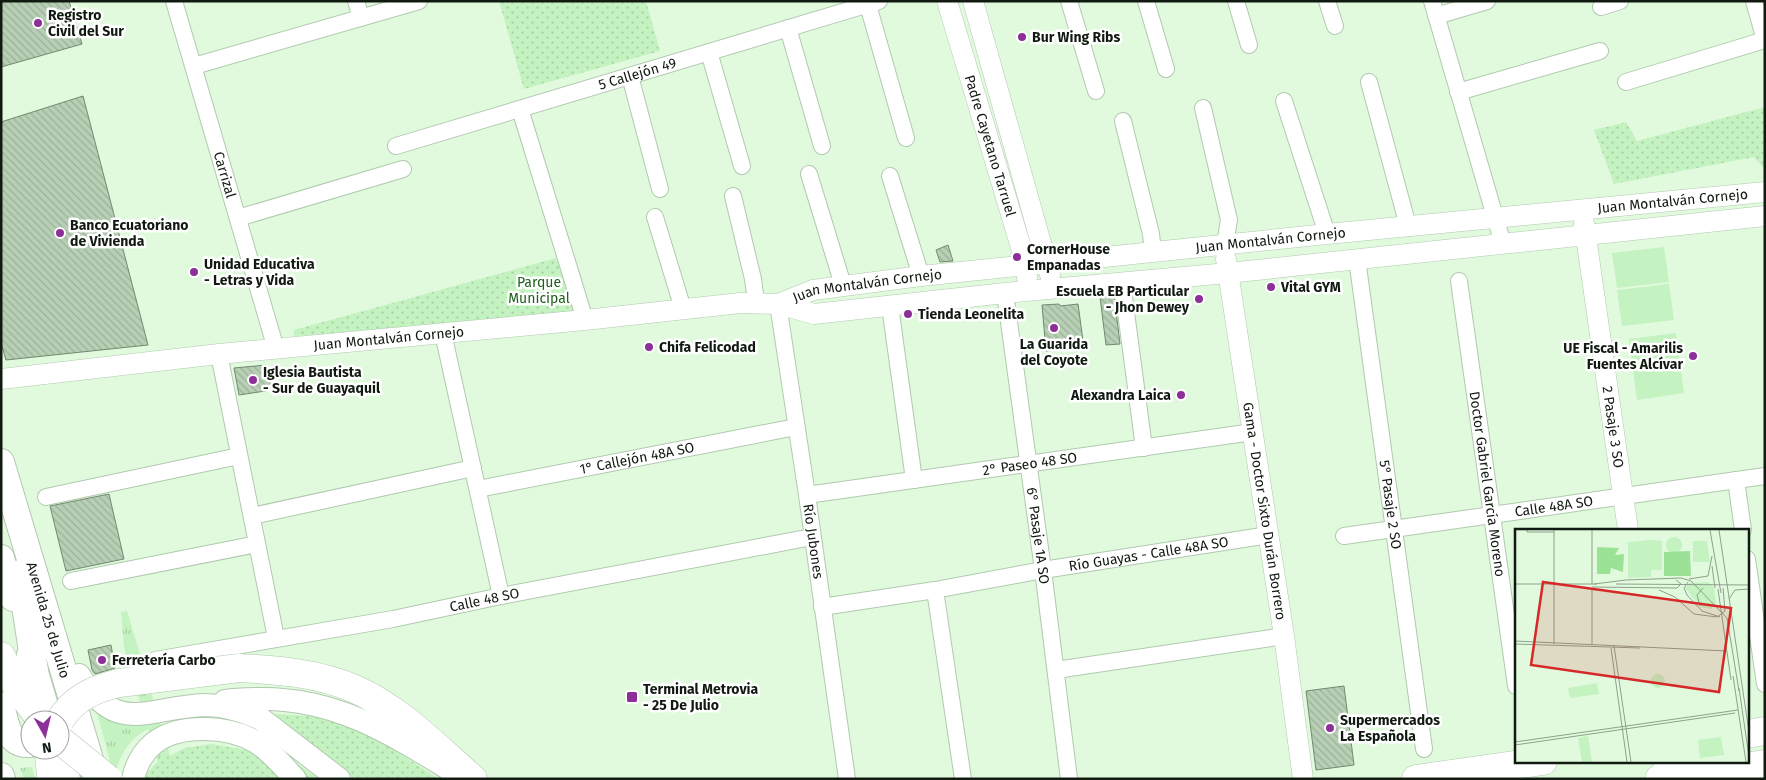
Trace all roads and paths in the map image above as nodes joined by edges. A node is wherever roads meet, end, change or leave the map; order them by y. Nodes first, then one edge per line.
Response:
1 (174, 1) edge
2 (356, 1) edge
3 (419, 1) edge
4 (947, 1) edge
5 (973, 1) edge
6 (1069, 1) edge
7 (1146, 1) edge
8 (1236, 1) edge
9 (1327, 1) edge
10 (1487, 1) edge
11 (1620, 1) edge
12 (1754, 1) edge
13 (873, 3) edge
14 (1602, 7) dead end
15 (1434, 9) edge
16 (361, 18) junction
17 (1335, 26) dead end
18 (788, 28) junction
19 (1765, 40) edge
20 (1249, 45) dead end
21 (709, 52) junction
22 (1600, 52) dead end
23 (194, 66) junction
24 (1166, 69) dead end
25 (630, 76) junction
26 (1370, 82) dead end
27 (1626, 82) dead end
28 (1096, 91) dead end
29 (1458, 92) junction
30 (1284, 101) dead end
31 (1203, 108) dead end
32 (520, 109) junction
33 (1123, 121) dead end
34 (906, 138) dead end
35 (396, 146) dead end
36 (822, 146) dead end
37 (742, 166) dead end
38 (403, 169) dead end
39 (809, 174) dead end
40 (890, 176) dead end
41 (660, 189) dead end
42 (1765, 192) edge
43 (733, 196) dead end
44 (1582, 209) junction
45 (1765, 216) edge
46 (655, 217) dead end
47 (238, 218) junction
48 (1495, 218) junction
49 (1408, 226) junction
50 (1327, 234) junction
51 (1586, 235) junction
52 (1225, 244) junction
53 (1503, 244) junction
54 (1153, 252) junction
55 (1357, 259) junction
56 (1047, 263) junction
57 (1026, 264) junction
58 (1228, 273) junction
59 (921, 276) junction
60 (1459, 281) dead end
61 (1122, 282) junction
62 (844, 285) junction
63 (1054, 288) junction
64 (1029, 291) junction
65 (1005, 293) junction
66 (756, 302) junction
67 (778, 304) junction
68 (890, 306) junction
69 (683, 309) junction
70 (585, 320) junction
71 (443, 333) junction
72 (276, 349) junction
73 (219, 354) junction
74 (1, 379) edge
75 (796, 427) junction
76 (1253, 432) junction
77 (1144, 448) junction
78 (240, 456) junction
79 (1028, 464) junction
80 (2, 465) edge
81 (473, 468) junction
82 (1765, 476) edge
83 (914, 480) junction
84 (1736, 480) junction
85 (478, 489) junction
86 (807, 495) junction
87 (1622, 496) junction
88 (46, 497) dead end
89 (1492, 514) junction
90 (252, 516) junction
91 (1394, 528) junction
92 (1628, 529) edge
93 (1743, 529) edge
94 (1269, 535) junction
95 (1344, 536) dead end
96 (812, 537) junction
97 (257, 544) junction
98 (1, 558) edge
99 (1748, 566) edge
100 (1043, 570) junction
101 (71, 581) dead end
102 (935, 590) junction
103 (501, 596) junction
104 (822, 607) junction
105 (51, 630) junction
106 (1284, 636) junction
107 (276, 638) junction
108 (1, 656) edge
109 (155, 660) dead end
110 (1056, 670) junction
111 (79, 674) joint
112 (36, 677) junction
113 (1515, 679) edge
114 (1765, 684) edge
115 (1, 705) edge
116 (205, 705) junction
117 (34, 710) edge
118 (40, 710) edge
119 (46, 710) edge
120 (69, 710) edge
121 (1765, 731) edge
122 (1748, 734) edge
123 (20, 743) edge
124 (70, 748) edge
125 (1424, 749) dead end
126 (50, 760) edge
127 (61, 760) edge
128 (1535, 762) edge
129 (1765, 764) edge
130 (1663, 774) edge
131 (51, 779) edge
132 (67, 779) edge
133 (96, 779) edge
134 (108, 779) edge
135 (133, 779) edge
136 (295, 779) edge
137 (339, 779) edge
138 (465, 779) edge
139 (473, 779) edge
140 (846, 779) edge
141 (963, 779) edge
142 (1069, 779) edge
143 (1303, 779) edge
144 (1416, 779) edge

1 - 23 street, Carrizal
2 - 16 street
3 - 16 street
4 - 57 street, Padre Cayetano Tarruel
5 - 56 street, Padre Cayetano Tarruel
6 - 28 street
7 - 24 street
8 - 20 street
9 - 17 street
10 - 15 street
11 - 14 street
12 - 19 street
13 - 18 street, 5 Callejón 49
13 - 34 street
15 - 29 street
16 - 23 street
18 - 21 street, 5 Callejón 49
18 - 36 street
19 - 27 street
21 - 25 street, 5 Callejón 49
21 - 37 street
22 - 29 street
23 - 47 street, Carrizal
25 - 32 street, 5 Callejón 49
25 - 41 street
26 - 49 street
29 - 48 street
30 - 50 street
31 - 52 street
32 - 35 street, 5 Callejón 49
32 - 70 street
33 - 54 street
38 - 47 street
39 - 62 street
40 - 59 street
42 - 44 street, Juan Montalván Cornejo
43 - 66 street
44 - 48 street, Juan Montalván Cornejo
44 - 51 street, 2 Pasaje 3 SO
45 - 51 street, Juan Montalván Cornejo
46 - 69 street
47 - 72 street, Carrizal
48 - 49 street, Juan Montalván Cornejo
48 - 53 street
49 - 50 street, Juan Montalván Cornejo
50 - 52 street, Juan Montalván Cornejo
51 - 53 street, Juan Montalván Cornejo
51 - 87 street, 2 Pasaje 3 SO
52 - 54 street, Juan Montalván Cornejo
52 - 58 street, Gama - Doctor Sixto Durán Borrero
53 - 55 street, Juan Montalván Cornejo
54 - 56 street, Juan Montalván Cornejo
55 - 58 street, Juan Montalván Cornejo
55 - 91 street, 5° Pasaje 2 SO
56 - 57 street, Juan Montalván Cornejo
56 - 63 street, Padre Cayetano Tarruel
57 - 59 street, Juan Montalván Cornejo
57 - 64 street, Padre Cayetano Tarruel
58 - 61 street, Juan Montalván Cornejo
58 - 76 street, Gama - Doctor Sixto Durán Borrero
59 - 62 street, Juan Montalván Cornejo
60 - 89 street, Doctor Gabriel García Moreno
61 - 63 street, Juan Montalván Cornejo
61 - 77 street
62 - 67 street, Juan Montalván Cornejo
63 - 64 street, Juan Montalván Cornejo
64 - 65 street, Juan Montalván Cornejo
65 - 68 street, Juan Montalván Cornejo
65 - 79 street, 6° Pasaje 1A SO
66 - 67 street, Juan Montalván Cornejo
66 - 69 street, Juan Montalván Cornejo
67 - 68 street, Juan Montalván Cornejo
67 - 75 street, Río Jubones
68 - 83 street
69 - 70 street, Juan Montalván Cornejo
70 - 71 street, Juan Montalván Cornejo
71 - 72 street, Juan Montalván Cornejo
71 - 81 street
72 - 73 street, Juan Montalván Cornejo
73 - 74 street, Juan Montalván Cornejo
73 - 78 street
75 - 85 street, 1° Callejón 48A SO
75 - 86 street, Río Jubones
76 - 77 street, 2° Paseo 48 SO
76 - 94 street, Gama - Doctor Sixto Durán Borrero
77 - 79 street, 2° Paseo 48 SO
78 - 88 street
78 - 90 street
79 - 83 street, 2° Paseo 48 SO
79 - 100 street, 6° Pasaje 1A SO
80 - 105 main road, Avenida 25 de Julio
80 - 112 main road
81 - 85 street
81 - 90 street
82 - 84 street, Calle 48A SO
83 - 86 street, 2° Paseo 48 SO
84 - 87 street, Calle 48A SO
84 - 93 street
85 - 103 street
86 - 96 street, Río Jubones
87 - 89 street, Calle 48A SO
87 - 92 street, 2 Pasaje 3 SO
89 - 91 street, Calle 48A SO
89 - 113 street, Doctor Gabriel García Moreno
90 - 97 street
91 - 95 street, Calle 48A SO
91 - 125 street, 5° Pasaje 2 SO
94 - 100 street, Río Guayas - Calle 48A SO
94 - 106 street, Gama - Doctor Sixto Durán Borrero
96 - 103 street, Calle 48 SO
96 - 104 street, Río Jubones
97 - 101 street
97 - 107 street
98 - 112 main road, Avenida 25 de Julio
99 - 114 street
100 - 102 street, Río Guayas - Calle 48A SO
100 - 110 street, 6° Pasaje 1A SO
102 - 104 street, Río Guayas - Calle 48A SO
102 - 141 street
103 - 107 street, Calle 48 SO
104 - 140 street, Río Jubones
105 - 111 main road
105 - 133 main road, Avenida 25 de Julio
106 - 110 street
106 - 143 street, Gama - Doctor Sixto Durán Borrero
107 - 109 street, Calle 48 SO
108 - 117 highway
110 - 142 street, 6° Pasaje 1A SO
111 - 116 main road
112 - 118 main road
112 - 119 main road, Avenida 25 de Julio
115 - 123 main road
116 - 137 main road
116 - 138 main road
120 - 139 highway, bridge
121 - 122 highway
124 - 134 highway, bridge
126 - 131 highway
127 - 132 main road
128 - 144 highway
129 - 130 highway
135 - 136 main road

